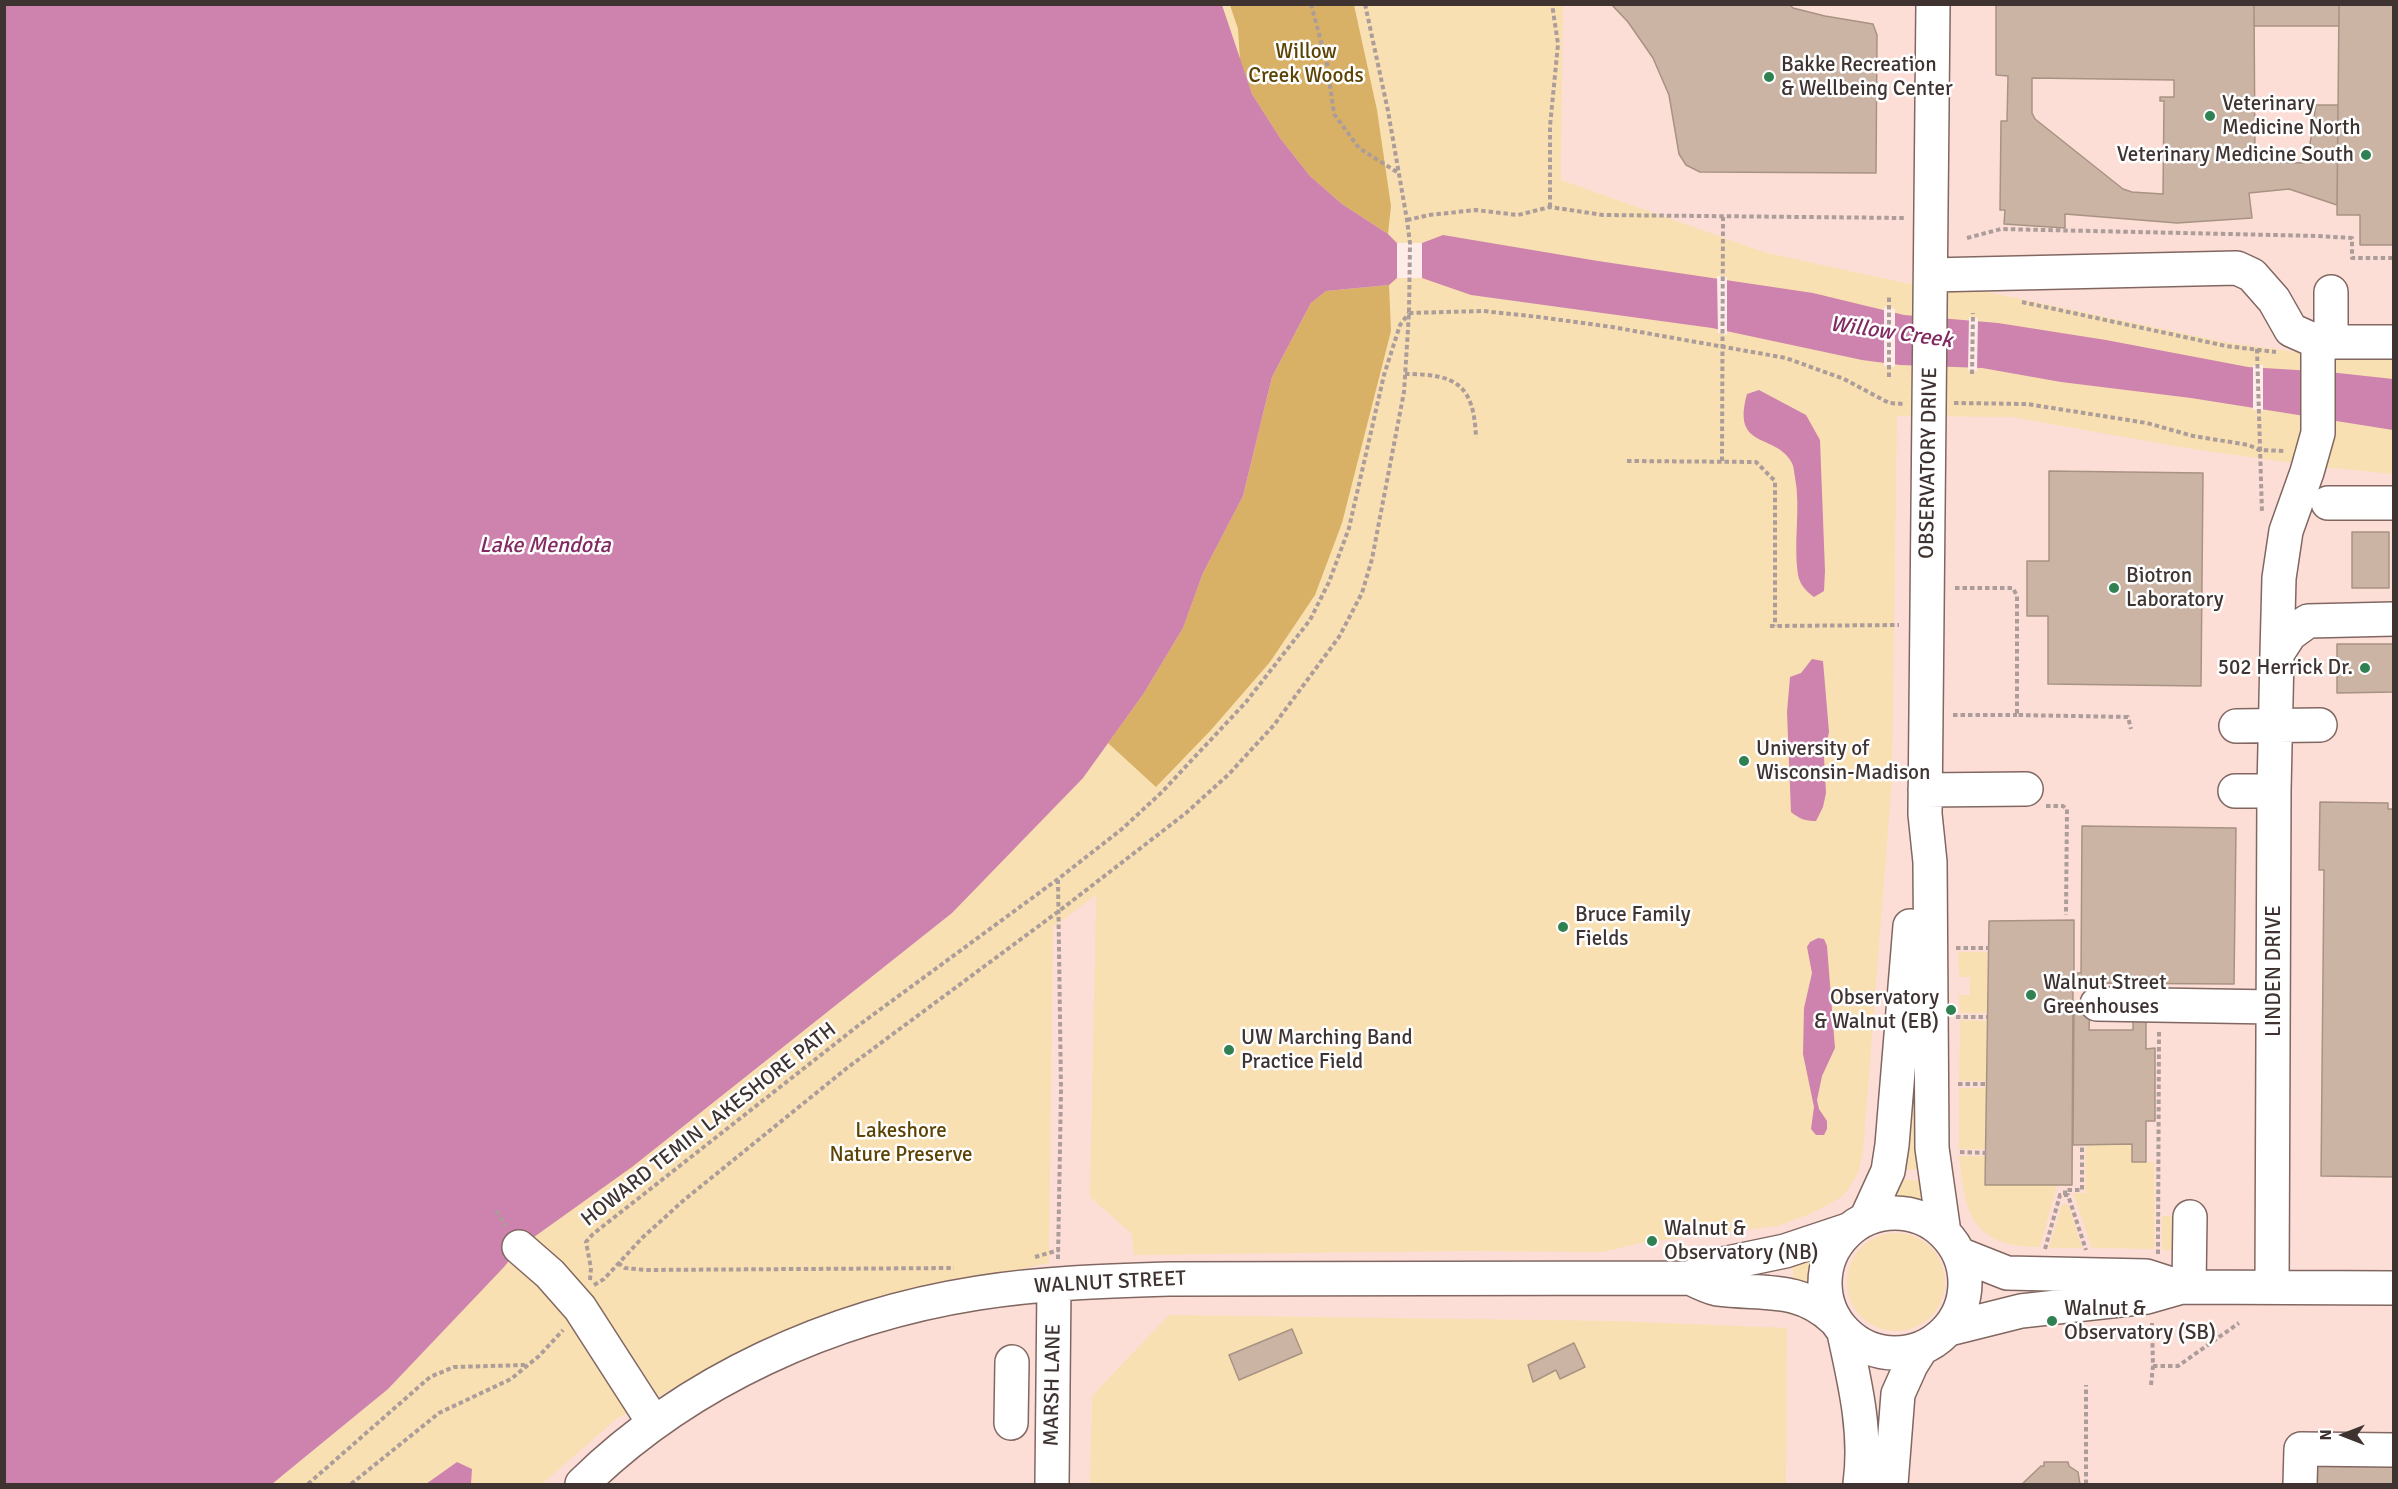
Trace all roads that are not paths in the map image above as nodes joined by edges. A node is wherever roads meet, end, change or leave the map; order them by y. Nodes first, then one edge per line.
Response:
1 (1933, 4) edge
2 (1931, 275) junction
3 (2331, 292) dead end
4 (2394, 342) edge
5 (2323, 350) junction
6 (2328, 503) dead end
7 (2394, 503) edge
8 (2394, 619) edge
9 (2287, 641) junction
10 (2320, 725) dead end
11 (2236, 726) dead end
12 (2276, 726) junction
13 (2235, 791) dead end
14 (2274, 791) junction
15 (2034, 798) road end
16 (1925, 802) junction
17 (2097, 1004) dead end
18 (2273, 1007) junction
19 (2190, 1217) dead end
20 (1857, 1224) junction
21 (1952, 1243) junction
22 (519, 1247) dead end
23 (1690, 1278) junction
24 (1054, 1286) junction
25 (2185, 1287) junction
26 (2272, 1287) junction
27 (2394, 1288) edge
28 (1839, 1326) junction
29 (1949, 1329) junction
30 (1921, 1349) junction
31 (763, 1359) junction
32 (810, 1359) dead end
33 (1012, 1362) dead end
34 (665, 1422) junction
35 (1011, 1423) dead end
36 (2394, 1450) edge
37 (591, 1482) edge
38 (1052, 1485) edge
39 (1860, 1485) edge
40 (1891, 1485) edge
41 (2300, 1485) edge

1 - 2 street, OBSERVATORY DRIVE
2 - 5 street
2 - 16 street, OBSERVATORY DRIVE
3 - 5 street, LINDEN DRIVE
4 - 5 street
5 - 9 street, LINDEN DRIVE
6 - 7 street
8 - 9 street
9 - 12 street, LINDEN DRIVE
10 - 12 street
11 - 12 street
12 - 14 street, LINDEN DRIVE
13 - 14 street
14 - 18 street, LINDEN DRIVE
15 - 16 street
16 - 20 street, OBSERVATORY DRIVE
16 - 21 street, OBSERVATORY DRIVE
17 - 18 street
18 - 26 street, LINDEN DRIVE
19 - 25 street
20 - 21 street
20 - 23 street, WALNUT STREET
20 - 28 street
21 - 25 street
21 - 29 street
22 - 34 street
23 - 24 street, WALNUT STREET
23 - 28 street, WALNUT STREET
24 - 31 street, WALNUT STREET
24 - 38 street, MARSH LANE
25 - 26 street
25 - 29 street
26 - 27 street
28 - 30 street
28 - 39 street
29 - 30 street
30 - 40 street
31 - 32 street
31 - 34 street, WALNUT STREET
33 - 35 street
34 - 37 street, WALNUT STREET
36 - 41 street

